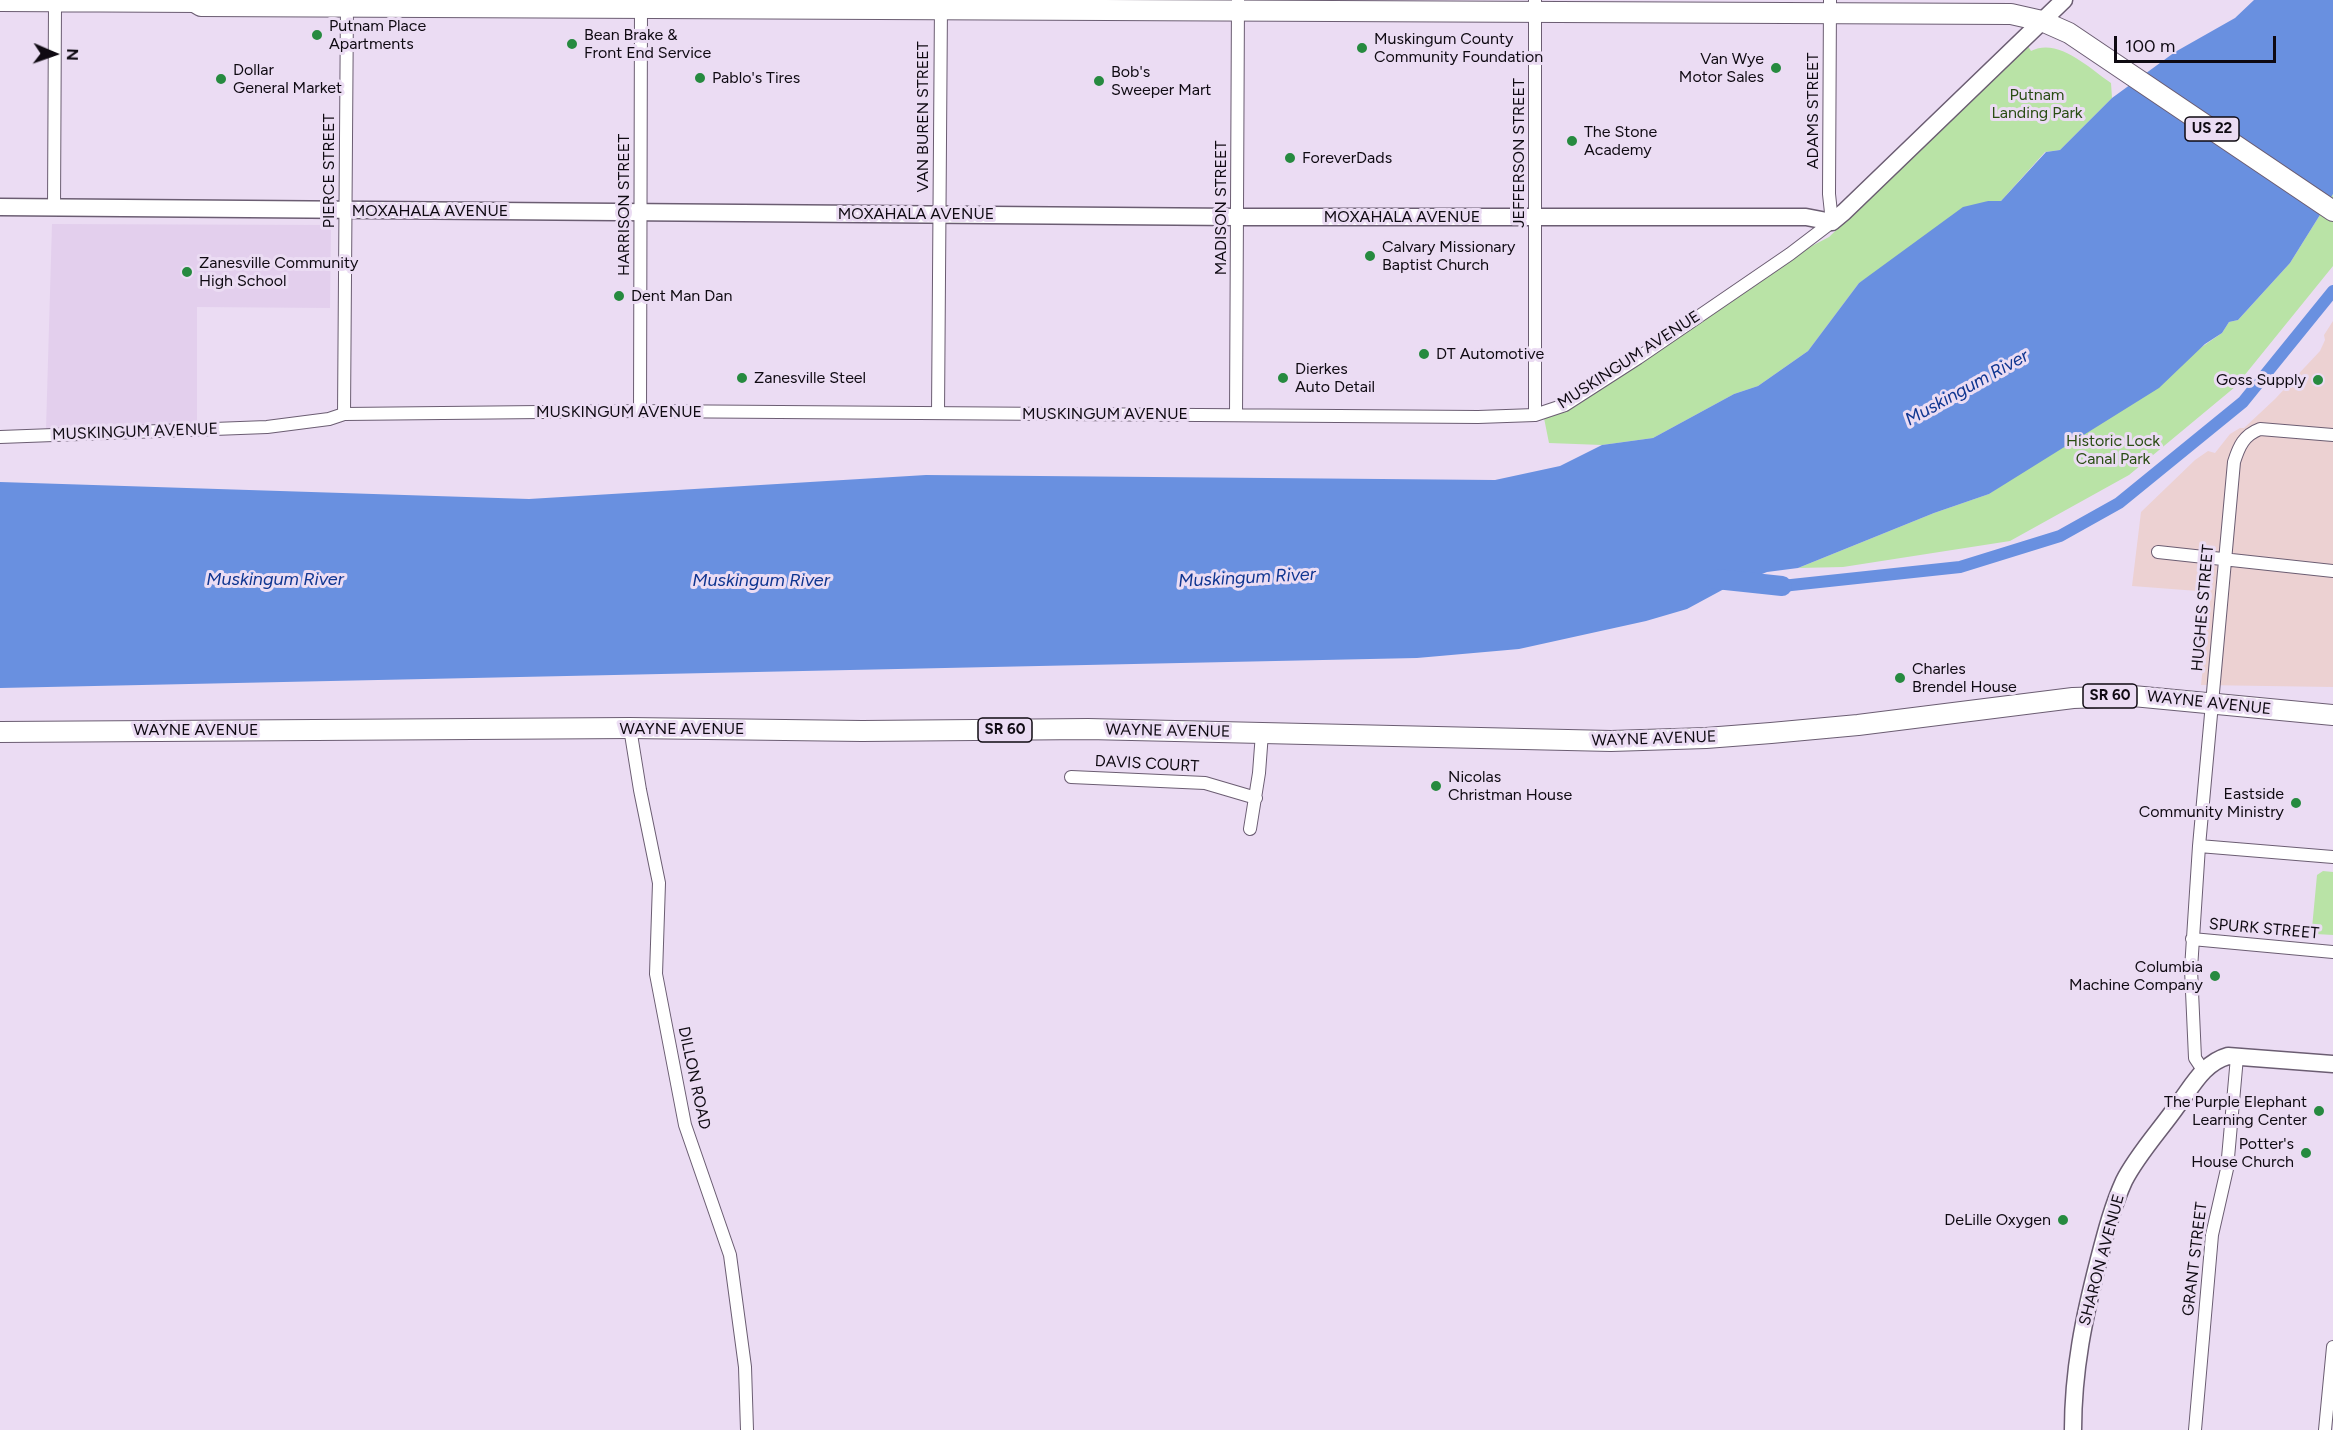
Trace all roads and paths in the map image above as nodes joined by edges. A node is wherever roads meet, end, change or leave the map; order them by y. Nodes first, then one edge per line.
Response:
1 (2064, 0) edge
2 (196, 3) edge
3 (347, 4) edge
4 (641, 4) edge
5 (0, 5) edge
6 (55, 5) junction
7 (941, 5) edge
8 (1238, 5) edge
9 (1535, 6) edge
10 (1830, 7) edge
11 (2042, 21) junction
12 (0, 207) edge
13 (54, 208) junction
14 (345, 211) junction
15 (640, 212) junction
16 (2333, 212) edge
17 (939, 214) junction
18 (1535, 217) junction
19 (1237, 218) junction
20 (1832, 222) junction
21 (640, 411) junction
22 (938, 413) junction
23 (344, 414) junction
24 (1535, 414) junction
25 (1236, 415) junction
26 (2333, 435) edge
27 (0, 437) edge
28 (2157, 552) dead end
29 (2224, 559) junction
30 (2333, 571) edge
31 (2211, 703) junction
32 (2333, 715) edge
33 (630, 728) junction
34 (0, 732) edge
35 (1262, 733) junction
36 (1071, 777) dead end
37 (1256, 798) junction
38 (1251, 829) dead end
39 (2199, 846) junction
40 (2333, 857) edge
41 (2192, 939) junction
42 (2333, 952) edge
43 (2237, 1057) junction
44 (2333, 1064) edge
45 (2204, 1071) junction
46 (2333, 1347) edge
47 (2332, 1367) edge
48 (747, 1430) edge
49 (2073, 1430) edge
50 (2195, 1430) edge
51 (2325, 1430) edge

1 - 11 street, MUSKINGUM AVENUE
2 - 3 main road, US 22
2 - 6 street
3 - 4 main road, US 22
3 - 14 street, PIERCE STREET
4 - 7 main road, US 22
4 - 15 street, HARRISON STREET
5 - 6 street
6 - 13 street
7 - 8 main road, US 22
7 - 17 street, VAN BUREN STREET
8 - 9 main road, US 22
8 - 19 street, MADISON STREET
9 - 10 main road, US 22
9 - 18 street, JEFFERSON STREET
10 - 11 main road, US 22
10 - 20 street, ADAMS STREET
11 - 16 main road, US 22
11 - 20 street, MUSKINGUM AVENUE
12 - 13 street, MOXAHALA AVENUE
13 - 14 street, MOXAHALA AVENUE
14 - 15 street, MOXAHALA AVENUE
14 - 23 street, PIERCE STREET
15 - 17 street, MOXAHALA AVENUE
15 - 21 street, HARRISON STREET
17 - 19 street, MOXAHALA AVENUE
17 - 22 street, VAN BUREN STREET
18 - 19 street, MOXAHALA AVENUE
18 - 20 street, MOXAHALA AVENUE
18 - 24 street, JEFFERSON STREET
19 - 25 street, MADISON STREET
20 - 24 street, MUSKINGUM AVENUE
21 - 22 street, MUSKINGUM AVENUE
21 - 23 street, MUSKINGUM AVENUE
22 - 25 street, MUSKINGUM AVENUE
23 - 27 street, MUSKINGUM AVENUE
24 - 25 street, MUSKINGUM AVENUE
26 - 29 street, HUGHES STREET
28 - 29 street
29 - 30 street
29 - 31 street, HUGHES STREET
31 - 32 main road, WAYNE AVENUE / SR 60
31 - 35 main road, WAYNE AVENUE / SR 60
31 - 39 street, HUGHES STREET
33 - 34 main road, WAYNE AVENUE / SR 60
33 - 35 main road, WAYNE AVENUE / SR 60
33 - 48 street, DILLON ROAD
35 - 37 street
36 - 37 street, DAVIS COURT
37 - 38 street
39 - 40 street
39 - 41 street, HUGHES STREET
41 - 42 street, SPURK STREET
41 - 45 street, HUGHES STREET
43 - 44 street, SHARON AVENUE
43 - 45 street, SHARON AVENUE
43 - 50 street, GRANT STREET
45 - 49 street, SHARON AVENUE
46 - 47 street
47 - 51 street

